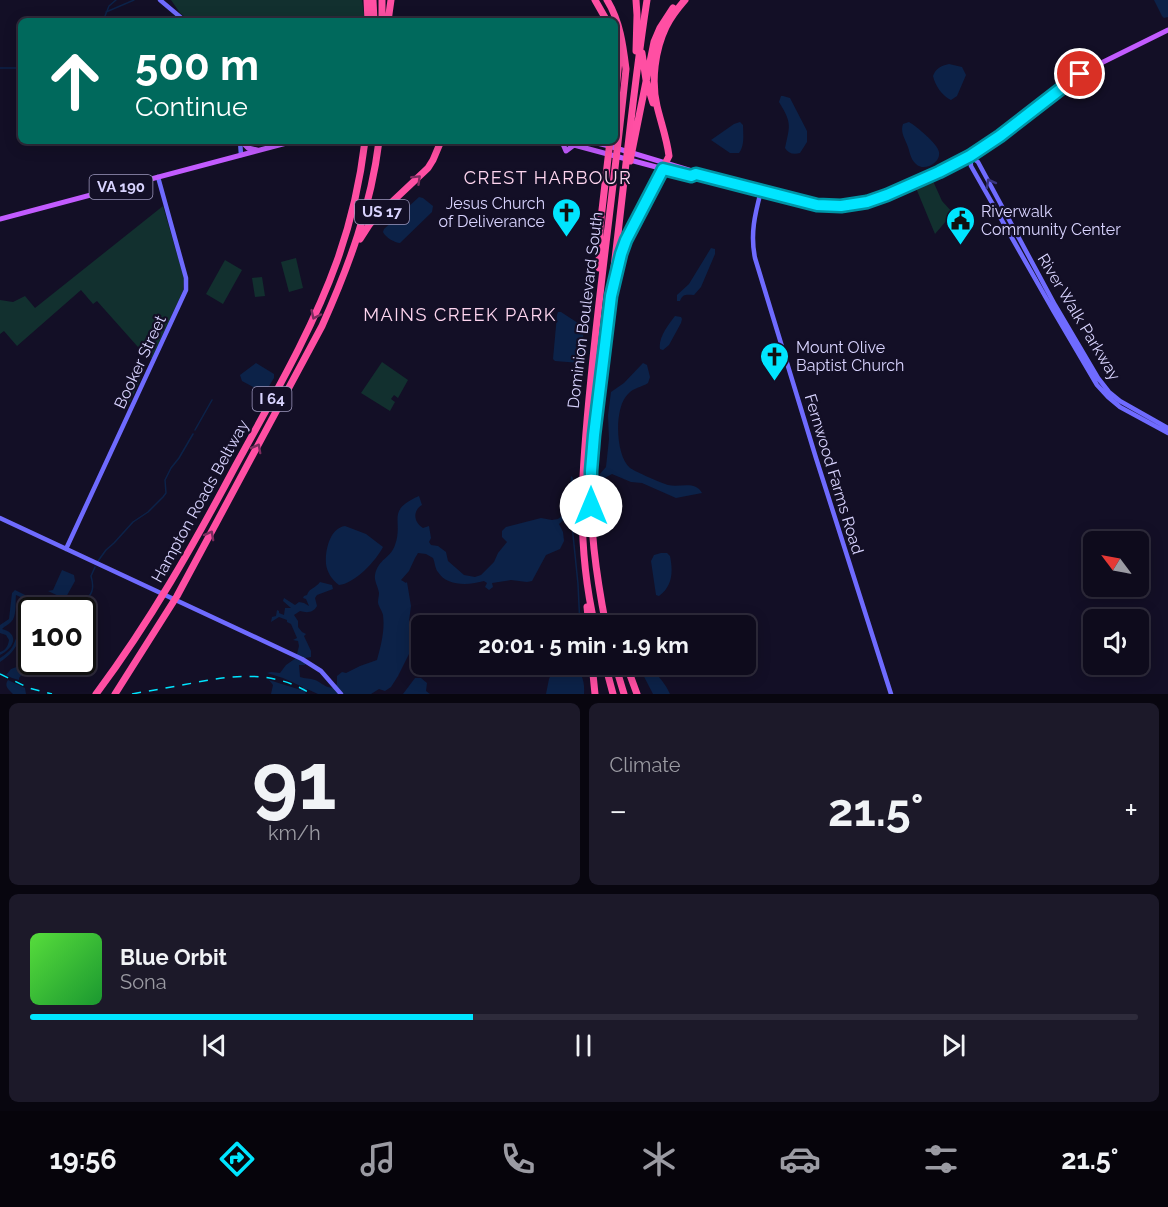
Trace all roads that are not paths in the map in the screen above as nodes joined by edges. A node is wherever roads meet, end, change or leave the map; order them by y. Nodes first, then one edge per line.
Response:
1 (160, 0) edge
2 (370, 0) edge
3 (386, 0) edge
4 (595, 0) edge
5 (600, 0) edge
6 (607, 0) edge
7 (636, 0) edge
8 (647, 0) edge
9 (683, 0) edge
10 (181, 18) edge
11 (371, 18) edge
12 (386, 18) edge
13 (606, 18) edge
14 (607, 18) edge
15 (616, 18) edge
16 (618, 24) edge
17 (1168, 30) edge
18 (642, 31) junction
19 (618, 62) edge
20 (618, 78) edge
21 (663, 128) junction
22 (629, 134) junction
23 (240, 144) edge
24 (244, 144) edge
25 (282, 144) edge
26 (366, 144) edge
27 (376, 144) edge
28 (440, 144) edge
29 (563, 144) edge
30 (571, 144) edge
31 (581, 144) edge
32 (631, 144) junction
33 (609, 147) edge
34 (259, 150) junction
35 (241, 155) junction
36 (970, 156) junction
37 (664, 166) junction
38 (158, 177) junction
39 (761, 191) junction
40 (0, 219) edge
41 (336, 293) junction
42 (611, 296) junction
43 (597, 322) junction
44 (1168, 428) edge
45 (1168, 433) edge
46 (0, 518) edge
47 (66, 549) junction
48 (190, 571) junction
49 (586, 577) junction
50 (600, 597) junction
51 (588, 615) edge
52 (593, 615) edge
53 (604, 615) edge
54 (607, 615) edge
55 (593, 675) edge
56 (607, 675) edge
57 (618, 675) edge
58 (630, 675) edge
59 (98, 694) edge
60 (111, 694) edge
61 (115, 694) edge
62 (341, 694) edge
63 (595, 694) edge
64 (613, 694) edge
65 (624, 694) edge
66 (637, 694) edge
67 (891, 694) edge

1 - 10 street
2 - 11 highway
3 - 12 highway
4 - 13 highway
5 - 14 highway
6 - 15 highway, Dominion Boulevard South
7 - 22 highway
8 - 18 highway
9 - 21 highway
9 - 32 highway
16 - 43 highway, Dominion Boulevard South
17 - 36 main road
18 - 21 highway
18 - 22 highway
19 - 20 highway
21 - 37 highway
22 - 32 highway
23 - 35 street
24 - 34 main road
25 - 34 main road, VA 190
26 -> 59 highway, Hampton Roads Beltway / I 64
27 - 41 highway, Hampton Roads Beltway / I 64
41 -> 28 highway, US 17
29 - 30 main road
31 - 33 main road
32 - 42 highway, Dominion Boulevard South
33 - 37 main road
33 - 43 highway
34 - 35 main road, VA 190
35 - 38 main road, VA 190
36 - 39 main road
44 -> 36 street, River Walk Parkway
36 - 45 street, River Walk Parkway
37 - 39 main road
37 - 42 highway
38 - 40 main road, VA 190
38 - 47 street, Booker Street
39 - 67 street, Fernwood Farms Road
48 -> 41 highway, Hampton Roads Beltway / I 64
42 - 50 highway, Dominion Boulevard South
43 - 49 highway, Dominion Boulevard South
46 - 47 street
47 - 62 street
48 - 60 highway
48 - 61 highway, Hampton Roads Beltway / I 64
49 - 51 highway
49 - 52 highway, Dominion Boulevard South
50 - 53 highway, Dominion Boulevard South
50 - 54 highway
55 - 63 highway
56 - 64 highway
57 - 65 highway
58 - 66 highway

